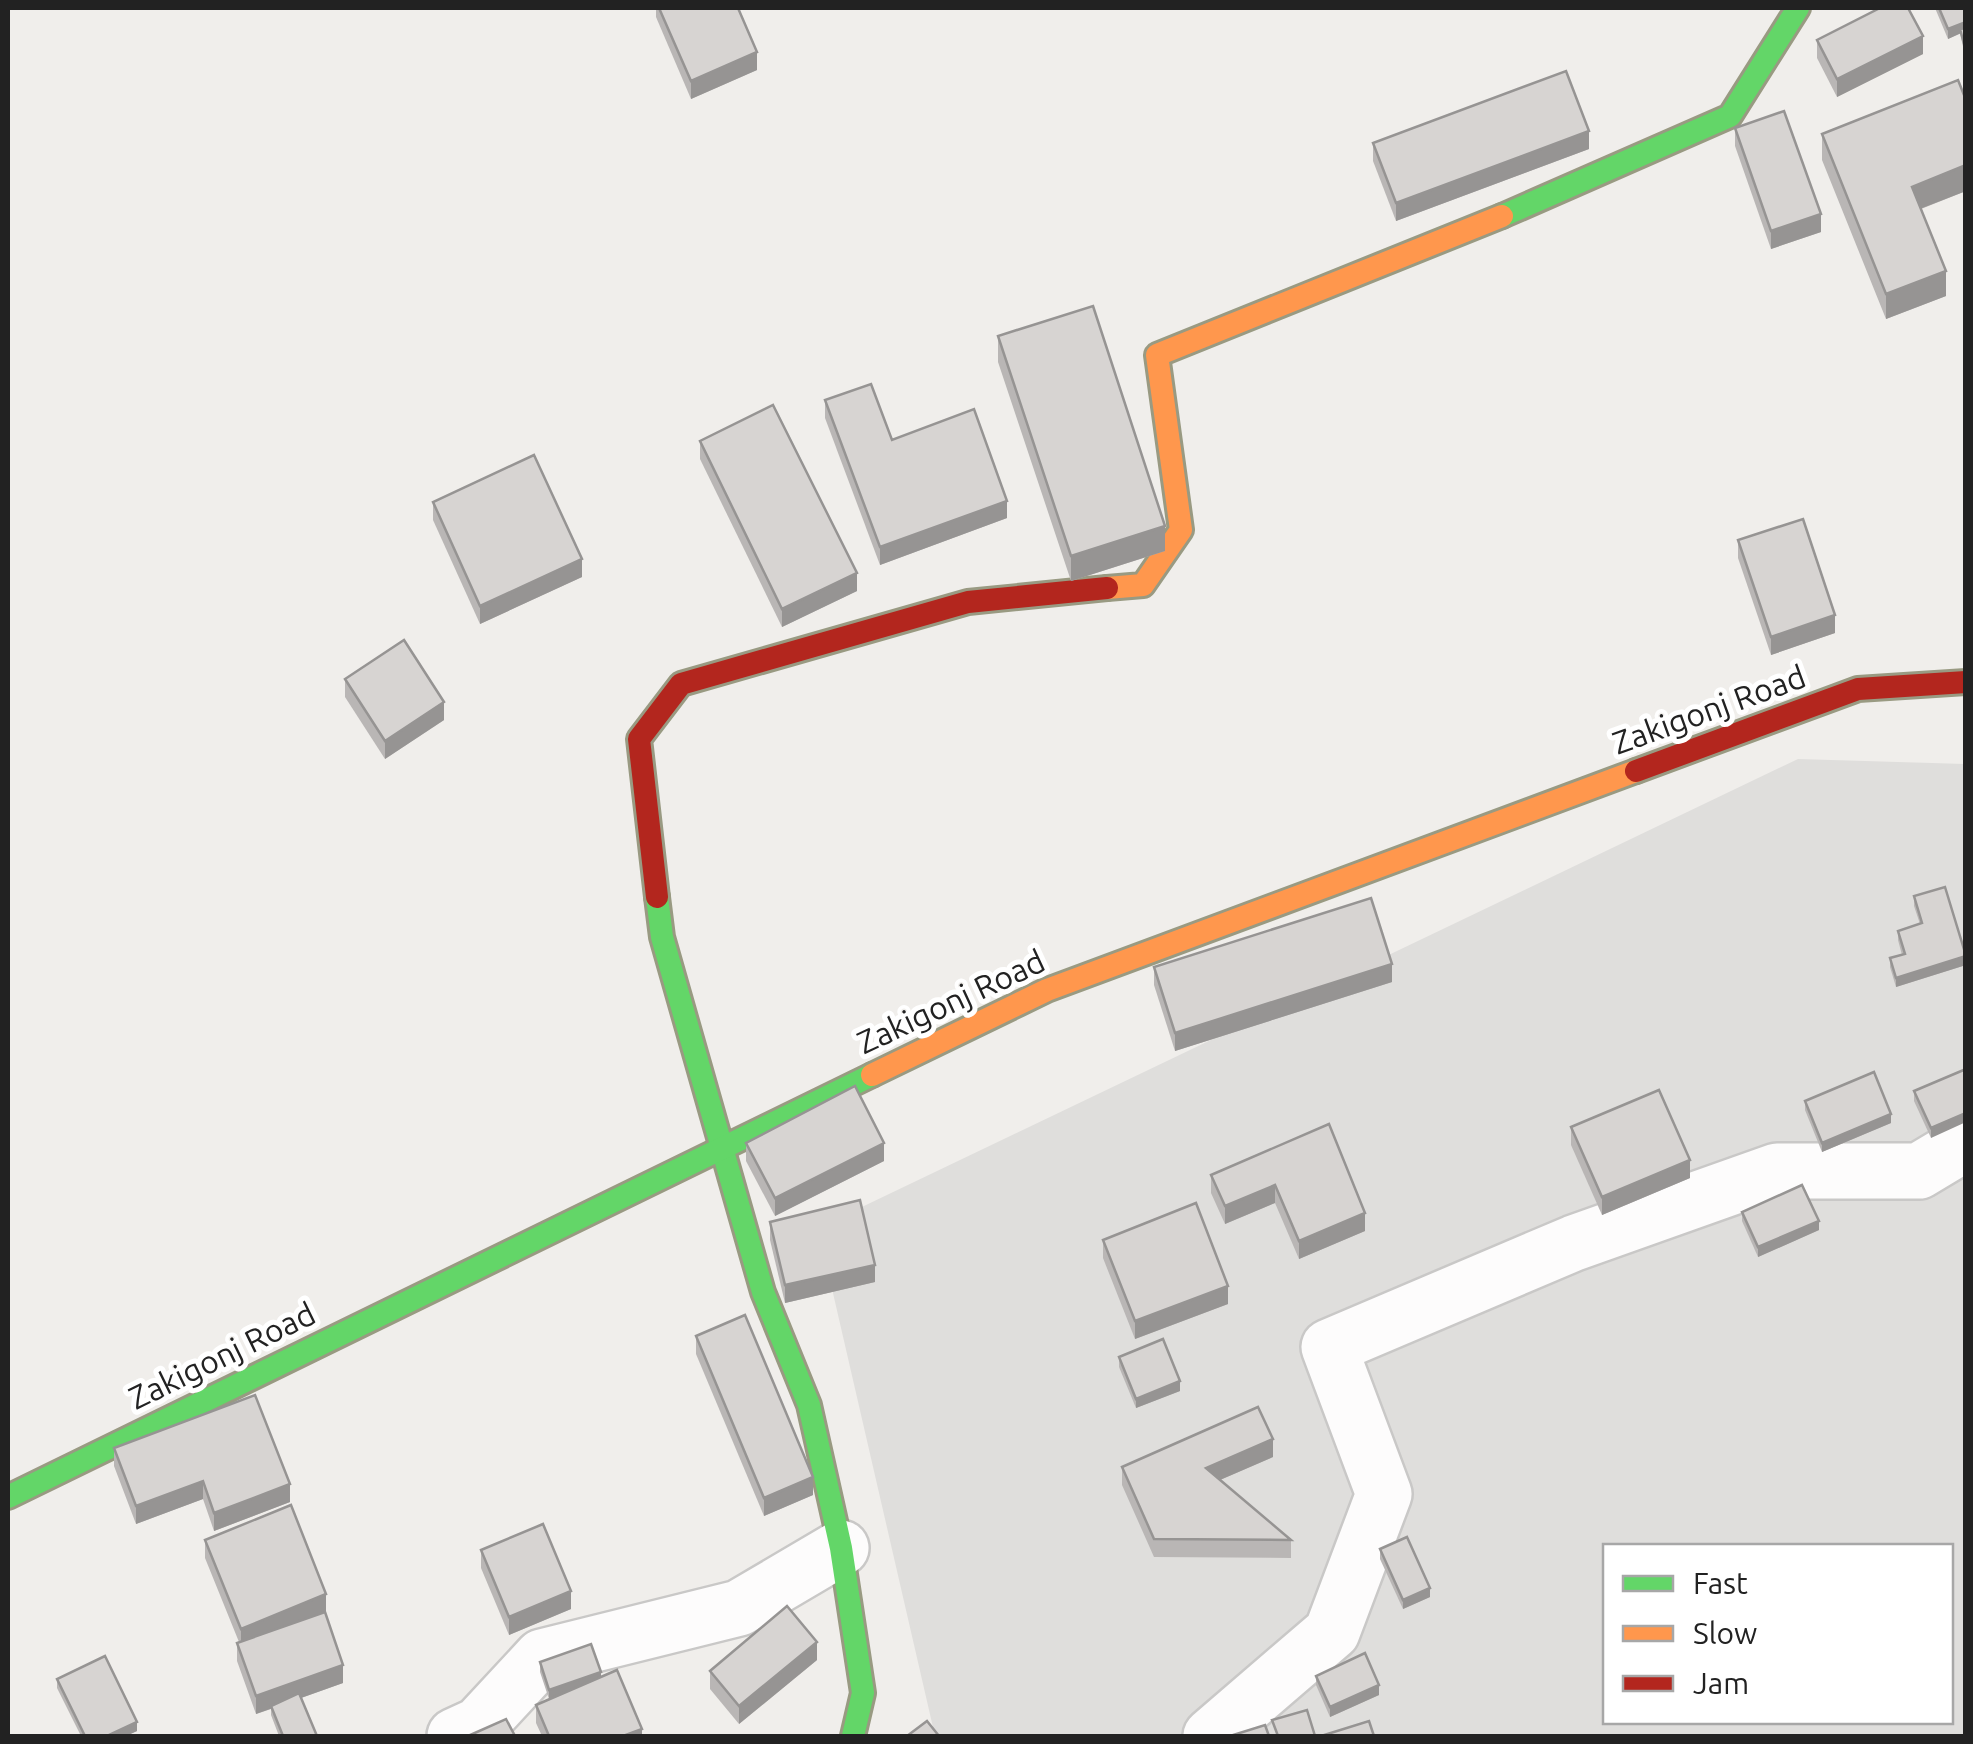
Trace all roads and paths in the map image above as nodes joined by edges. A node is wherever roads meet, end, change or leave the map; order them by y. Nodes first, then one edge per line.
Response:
1 (1798, 8) edge
2 (1966, 682) edge
3 (1966, 1143) edge
4 (722, 1149) junction
5 (8, 1497) edge
6 (841, 1548) junction
7 (455, 1736) edge
8 (854, 1736) edge
9 (1211, 1736) edge

1 - 4 street
2 - 4 street, Zakigonj Road
3 - 9 street
4 - 5 street, Zakigonj Road
4 - 6 street
6 - 7 street
6 - 8 street

